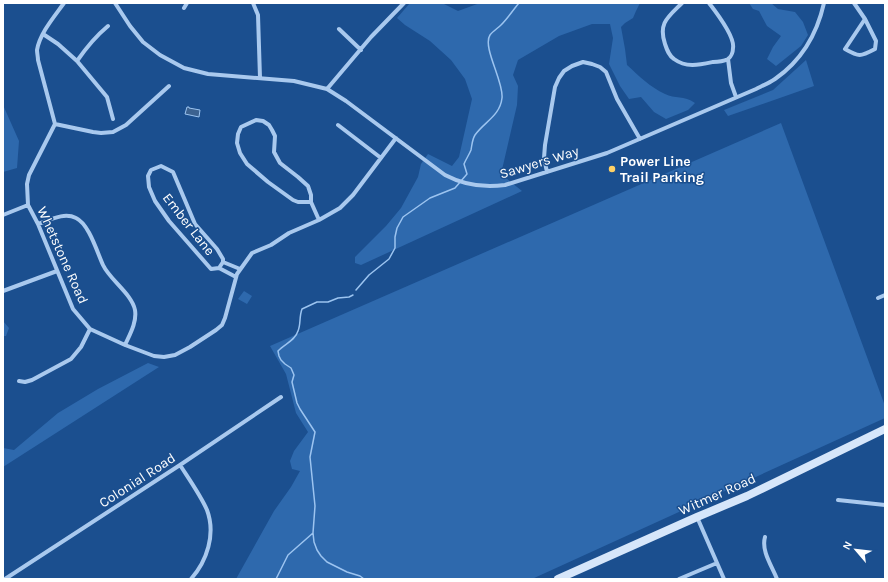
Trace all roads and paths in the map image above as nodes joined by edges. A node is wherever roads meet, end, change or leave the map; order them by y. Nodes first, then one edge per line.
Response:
1 (64, 3) edge
2 (115, 3) edge
3 (187, 3) edge
4 (252, 3) edge
5 (404, 3) edge
6 (682, 3) edge
7 (709, 3) edge
8 (824, 3) edge
9 (854, 3) edge
10 (184, 8) dead end
11 (865, 19) junction
12 (108, 26) dead end
13 (339, 29) dead end
14 (42, 34) junction
15 (361, 50) junction
16 (728, 59) junction
17 (77, 61) junction
18 (260, 78) junction
19 (169, 86) dead end
20 (327, 89) junction
21 (736, 97) junction
22 (113, 119) dead end
23 (55, 124) junction
24 (338, 124) dead end
25 (396, 138) junction
26 (640, 139) junction
27 (381, 158) junction
28 (547, 172) junction
29 (311, 202) junction
30 (28, 204) junction
31 (3, 216) edge
32 (320, 220) junction
33 (38, 224) junction
34 (224, 262) junction
35 (219, 268) junction
36 (240, 269) junction
37 (57, 271) junction
38 (236, 277) junction
39 (3, 292) edge
40 (885, 295) edge
41 (878, 298) dead end
42 (90, 329) junction
43 (125, 345) junction
44 (19, 381) dead end
45 (281, 396) dead end
46 (885, 429) edge
47 (180, 465) junction
48 (838, 500) dead end
49 (885, 505) edge
50 (697, 517) junction
51 (765, 537) dead end
52 (717, 563) junction
53 (5, 579) edge
54 (191, 579) edge
55 (558, 579) edge
56 (678, 579) edge
57 (724, 579) edge
58 (778, 579) edge

1 - 14 street
2 - 18 street, Sawyers Way
3 - 10 street
4 - 18 street
5 - 15 street
6 - 16 street
7 - 16 street
8 - 21 street, Sawyers Way
9 - 11 street
11 - 11 street
12 - 17 street
13 - 15 street
14 - 17 street
14 - 23 street
15 - 20 street
16 - 21 street
17 - 22 street
18 - 20 street, Sawyers Way
19 - 23 street
20 - 25 street, Sawyers Way
21 - 26 street, Sawyers Way
23 - 30 street, Whetstone Road
24 - 27 street
25 - 27 street, Whetstone Road
25 - 28 street, Sawyers Way
26 - 28 street, Sawyers Way
26 - 28 street
27 - 32 street, Whetstone Road
29 - 29 street
29 - 32 street
30 - 31 street
30 - 33 street, Whetstone Road
32 - 36 street, Whetstone Road
33 - 37 street, Whetstone Road
33 - 43 street
34 - 35 street, Ember Lane
34 - 35 street, Ember Lane
34 - 36 street, Ember Lane
35 - 38 street, Ember Lane
36 - 38 street, Whetstone Road
37 - 39 street
37 - 42 street, Whetstone Road
38 - 43 street, Whetstone Road
40 - 41 street
42 - 43 street, Whetstone Road
42 - 44 street
45 - 47 street, Colonial Road
46 - 50 street, Witmer Road
47 - 53 street, Colonial Road
47 - 54 street
48 - 49 street
50 - 52 street
50 - 55 street, Witmer Road
51 - 58 street
52 - 56 street
52 - 57 street

